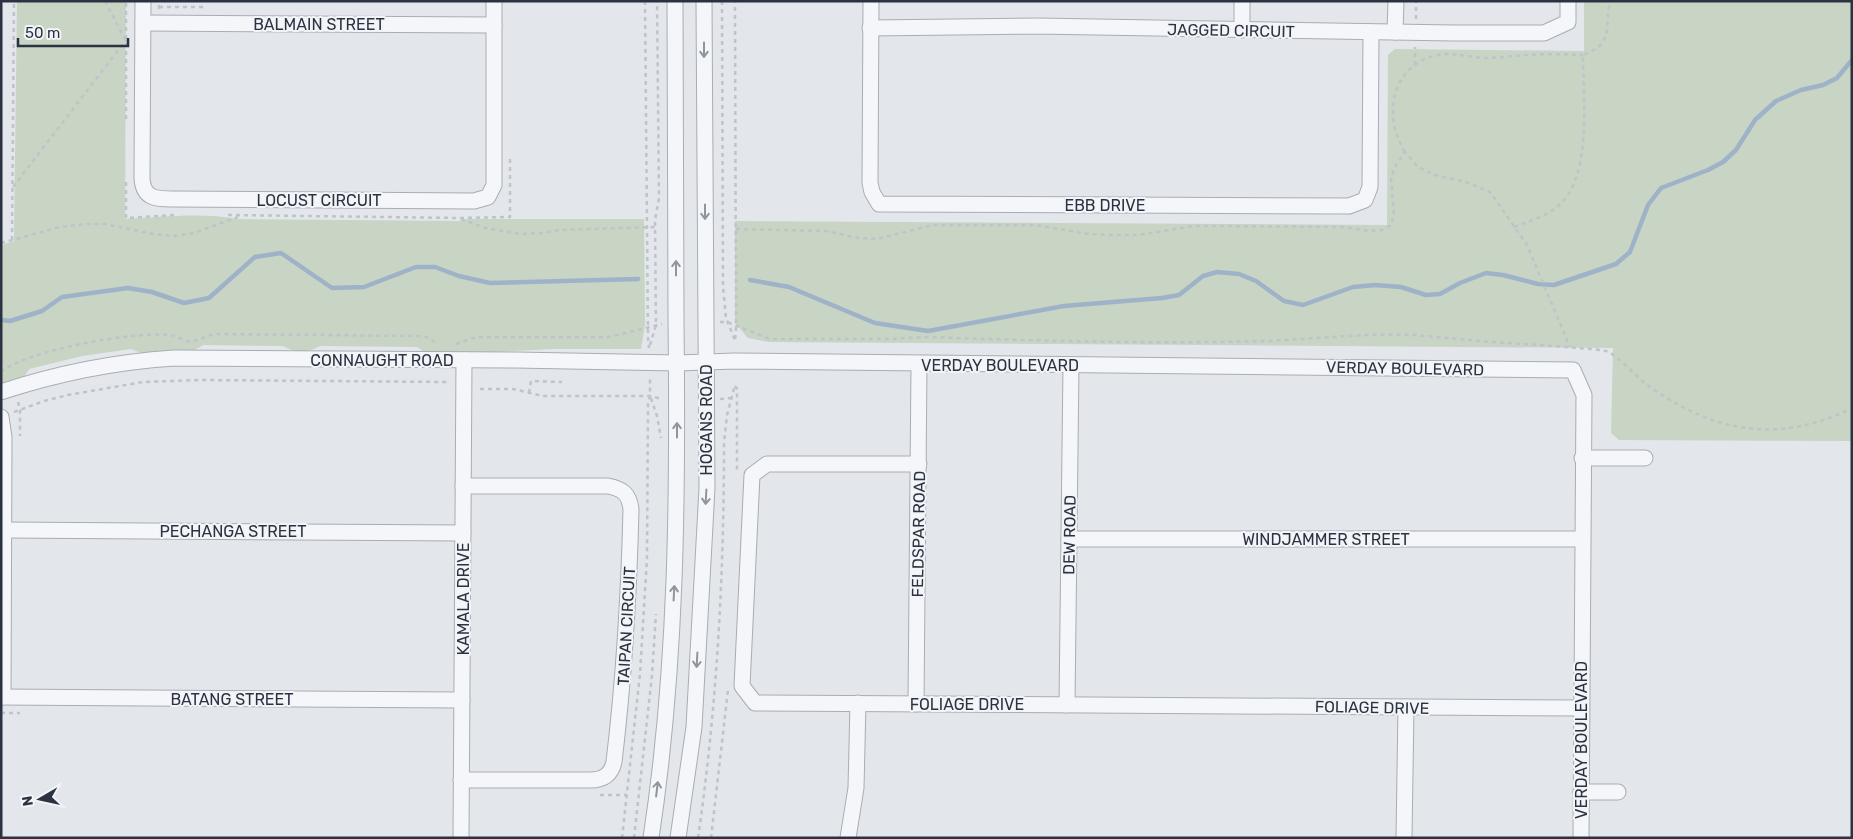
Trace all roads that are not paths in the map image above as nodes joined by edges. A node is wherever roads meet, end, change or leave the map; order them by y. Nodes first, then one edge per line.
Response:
1 (144, 1) edge
2 (494, 1) edge
3 (675, 1) edge
4 (704, 1) edge
5 (871, 1) edge
6 (1242, 1) edge
7 (1396, 1) edge
8 (1568, 1) edge
9 (494, 25) junction
10 (870, 28) junction
11 (1242, 30) junction
12 (143, 31) junction
13 (1371, 32) junction
14 (1395, 32) junction
15 (464, 360) junction
16 (706, 362) junction
17 (767, 362) joint
18 (677, 363) junction
19 (919, 364) junction
20 (1071, 365) junction
21 (1, 392) edge
22 (6, 415) edge
23 (1582, 458) junction
24 (1645, 458) dead end
25 (919, 464) junction
26 (463, 486) junction
27 (4, 530) junction
28 (463, 533) junction
29 (1582, 539) junction
30 (1069, 540) junction
31 (2, 697) edge
32 (462, 700) junction
33 (858, 703) junction
34 (916, 704) junction
35 (1068, 705) junction
36 (1406, 707) junction
37 (1581, 708) junction
38 (462, 780) junction
39 (1581, 792) junction
40 (1618, 792) dead end
41 (461, 838) edge
42 (651, 838) edge
43 (678, 838) edge
44 (848, 838) edge
45 (1404, 838) edge
46 (1580, 838) edge

1 - 12 street, LOCUST CIRCUIT
2 - 9 street, LOCUST CIRCUIT
18 -> 3 street, HOGANS ROAD
4 -> 16 street, HOGANS ROAD
5 - 10 street, EBB DRIVE
6 - 11 street
7 - 14 street
8 - 14 street, JAGGED CIRCUIT
9 - 12 street, BALMAIN STREET
9 - 12 street, LOCUST CIRCUIT
10 - 11 street, JAGGED CIRCUIT
10 - 13 street, EBB DRIVE
11 - 13 street, JAGGED CIRCUIT
13 - 14 street, JAGGED CIRCUIT
15 - 18 street, CONNAUGHT ROAD
15 - 21 street, CONNAUGHT ROAD
15 - 26 street, KAMALA DRIVE
16 - 17 street, CONNAUGHT ROAD
16 - 18 street, CONNAUGHT ROAD
16 -> 43 street, HOGANS ROAD
17 - 19 street, VERDAY BOULEVARD
42 -> 18 street, HOGANS ROAD
19 - 20 street, VERDAY BOULEVARD
19 - 25 street, FELDSPAR ROAD
20 - 23 street, VERDAY BOULEVARD
20 - 30 street, DEW ROAD
22 - 27 street
23 - 24 street
23 - 29 street, VERDAY BOULEVARD
25 - 33 street, FOLIAGE DRIVE
25 - 34 street, FELDSPAR ROAD
26 - 28 street, KAMALA DRIVE
26 - 38 street, TAIPAN CIRCUIT
27 - 28 street, PECHANGA STREET
27 - 31 street
28 - 32 street, KAMALA DRIVE
29 - 30 street, WINDJAMMER STREET
29 - 37 street, VERDAY BOULEVARD
30 - 35 street, DEW ROAD
31 - 32 street, BATANG STREET
32 - 38 street, KAMALA DRIVE
33 - 34 street, FOLIAGE DRIVE
33 - 44 street
34 - 35 street, FOLIAGE DRIVE
35 - 36 street, FOLIAGE DRIVE
36 - 37 street, FOLIAGE DRIVE
36 - 45 street
37 - 39 street, VERDAY BOULEVARD
38 - 41 street, KAMALA DRIVE
39 - 40 street
39 - 46 street, VERDAY BOULEVARD

